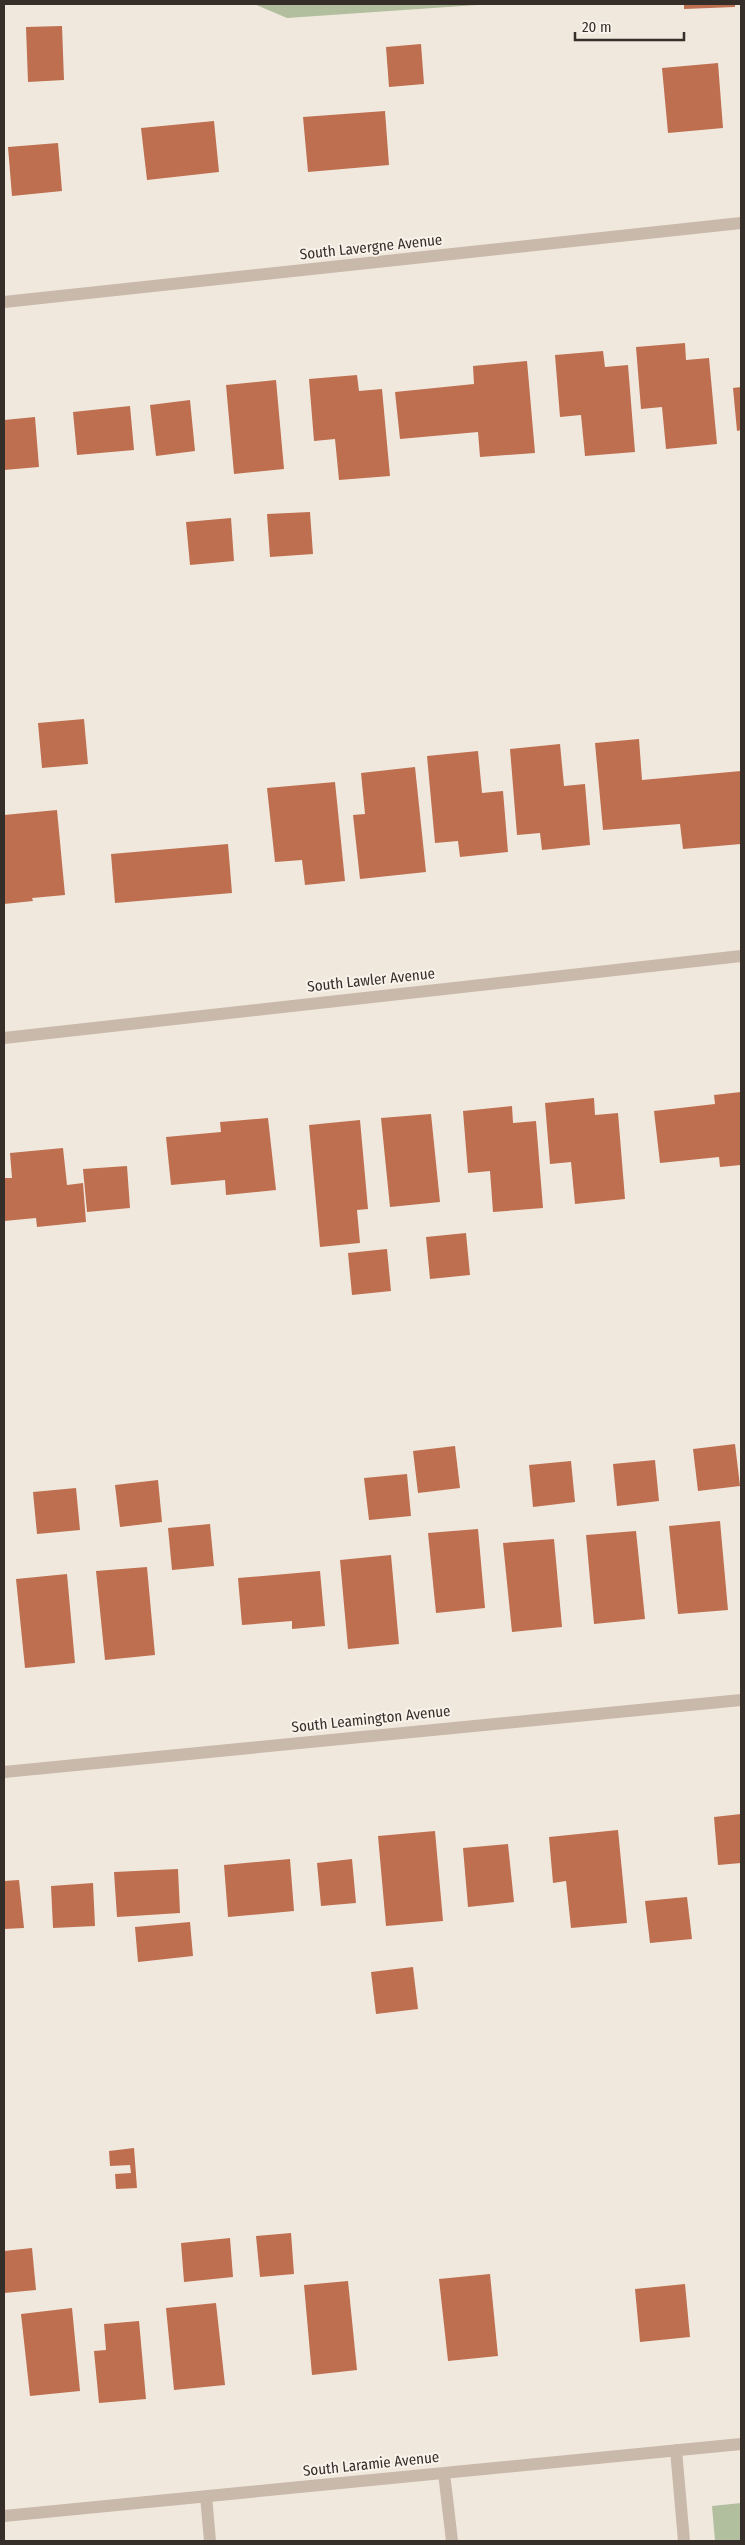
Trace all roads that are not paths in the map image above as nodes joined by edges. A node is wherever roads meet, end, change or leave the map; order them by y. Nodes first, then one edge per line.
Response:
1 (741, 223) edge
2 (4, 302) edge
3 (741, 956) edge
4 (4, 1038) edge
5 (741, 1700) edge
6 (4, 1772) edge
7 (741, 2444) edge
8 (676, 2450) junction
9 (444, 2473) junction
10 (206, 2496) junction
11 (4, 2516) edge
12 (210, 2541) edge
13 (452, 2541) edge
14 (684, 2541) edge

1 - 2 street, South Lavergne Avenue
3 - 4 street, South Lawler Avenue
5 - 6 street, South Leamington Avenue
7 - 8 street, South Laramie Avenue
8 - 9 street, South Laramie Avenue
8 - 14 street
9 - 10 street, South Laramie Avenue
9 - 13 street
10 - 11 street, South Laramie Avenue
10 - 12 street

